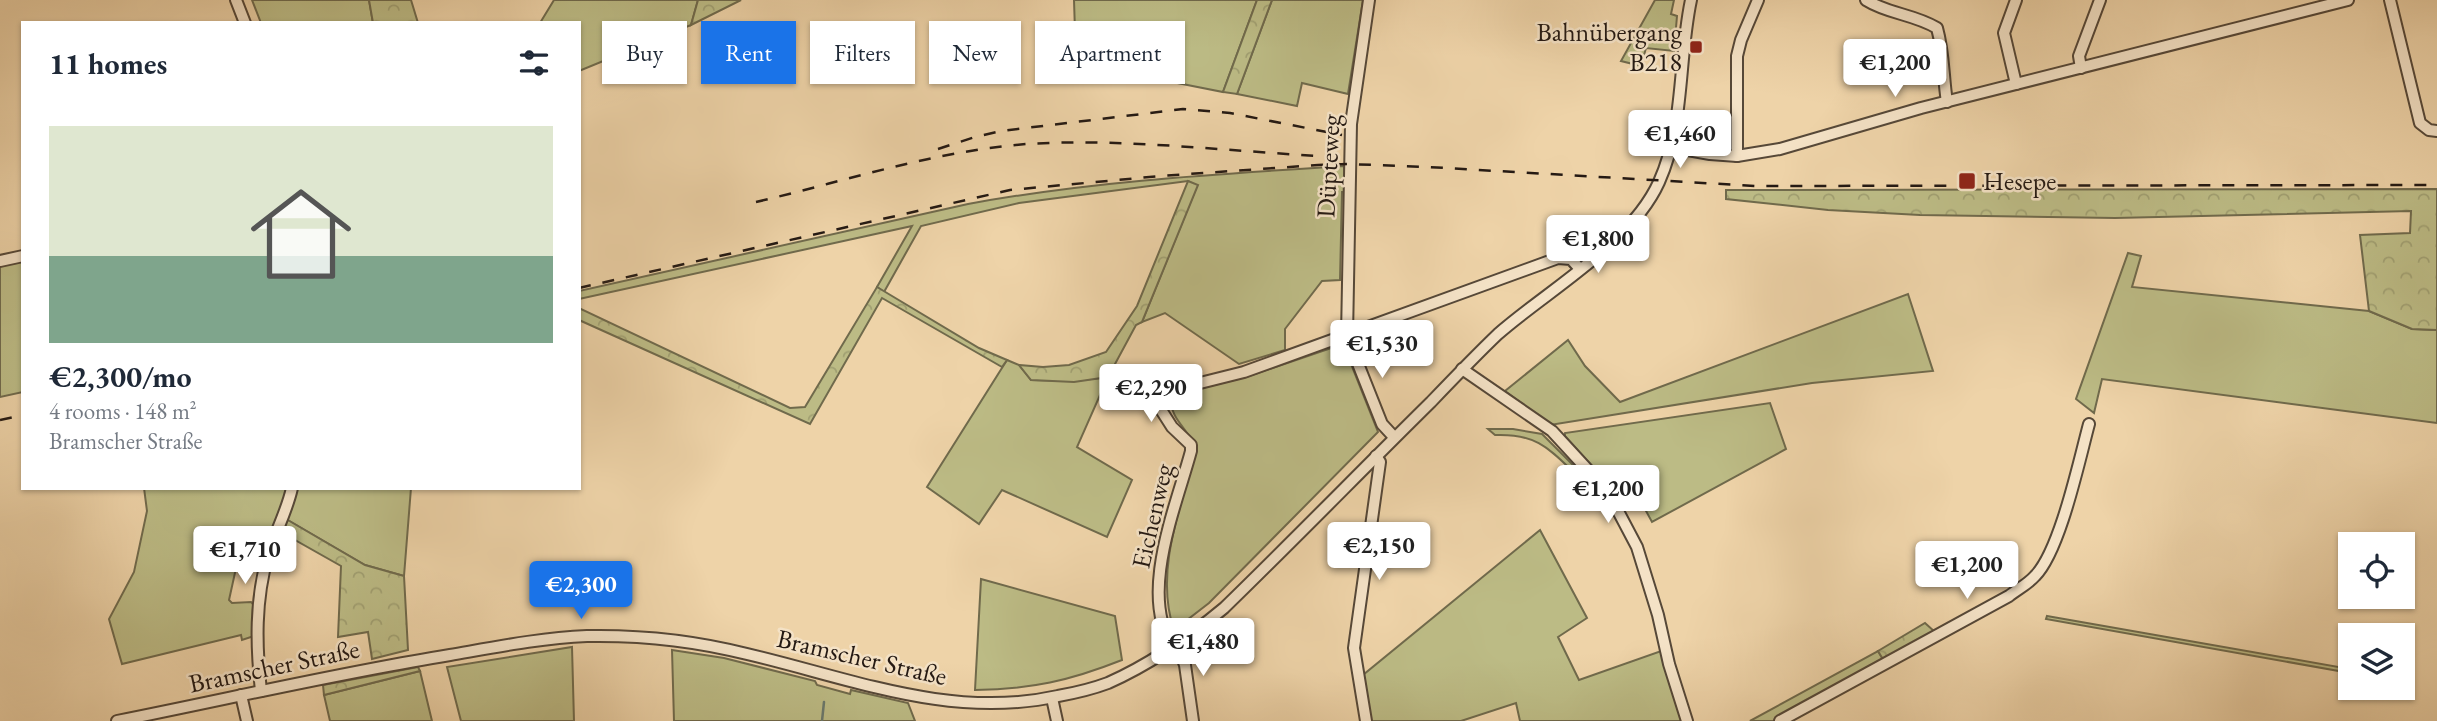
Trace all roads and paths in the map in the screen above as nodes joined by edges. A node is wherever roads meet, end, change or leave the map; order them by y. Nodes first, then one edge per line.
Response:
1 (236, 0) edge
2 (1369, 0) edge
3 (1691, 0) edge
4 (1758, 0) edge
5 (1866, 0) edge
6 (1906, 0) edge
7 (2016, 0) edge
8 (2100, 0) edge
9 (2300, 0) edge
10 (2348, 0) edge
11 (2390, 0) edge
12 (1901, 12) junction
13 (2303, 12) junction
14 (244, 21) edge
15 (2081, 68) junction
16 (2017, 84) junction
17 (1947, 102) junction
18 (2437, 131) edge
19 (1671, 147) junction
20 (1737, 156) junction
21 (21, 257) edge
22 (0, 261) edge
23 (1580, 269) junction
24 (1347, 336) junction
25 (1462, 369) junction
26 (2089, 424) dead end
27 (1394, 437) junction
28 (1376, 456) junction
29 (291, 490) edge
30 (1175, 646) junction
31 (261, 691) junction
32 (241, 695) junction
33 (1052, 698) junction
34 (117, 721) edge
35 (247, 721) edge
36 (1057, 721) edge
37 (1193, 721) edge
38 (1366, 721) edge
39 (1687, 721) edge
40 (1780, 721) edge

1 - 14 street
2 - 24 street, Düpteweg
3 - 19 street, Bramscher Straße
4 - 20 street
5 - 12 street
6 - 12 street
7 - 16 street
8 - 15 street
9 - 13 street
10 - 13 street
11 - 18 street
12 - 17 street
13 - 15 street
15 - 16 street
16 - 17 street
17 - 20 street
19 - 20 street
19 - 23 street, Bramscher Straße
21 - 22 street
23 - 24 street, Eichenweg
23 - 25 street, Bramscher Straße
24 - 27 street
24 - 30 street, Eichenweg
25 - 27 street, Bramscher Straße
25 - 39 street
26 - 40 street
27 - 28 street, Bramscher Straße
28 - 30 street, Bramscher Straße
28 - 38 street
29 - 31 street
30 - 33 street, Bramscher Straße
30 - 37 street
31 - 32 street, Bramscher Straße
31 - 33 street, Bramscher Straße
32 - 34 street, Bramscher Straße
32 - 35 street
33 - 36 street

